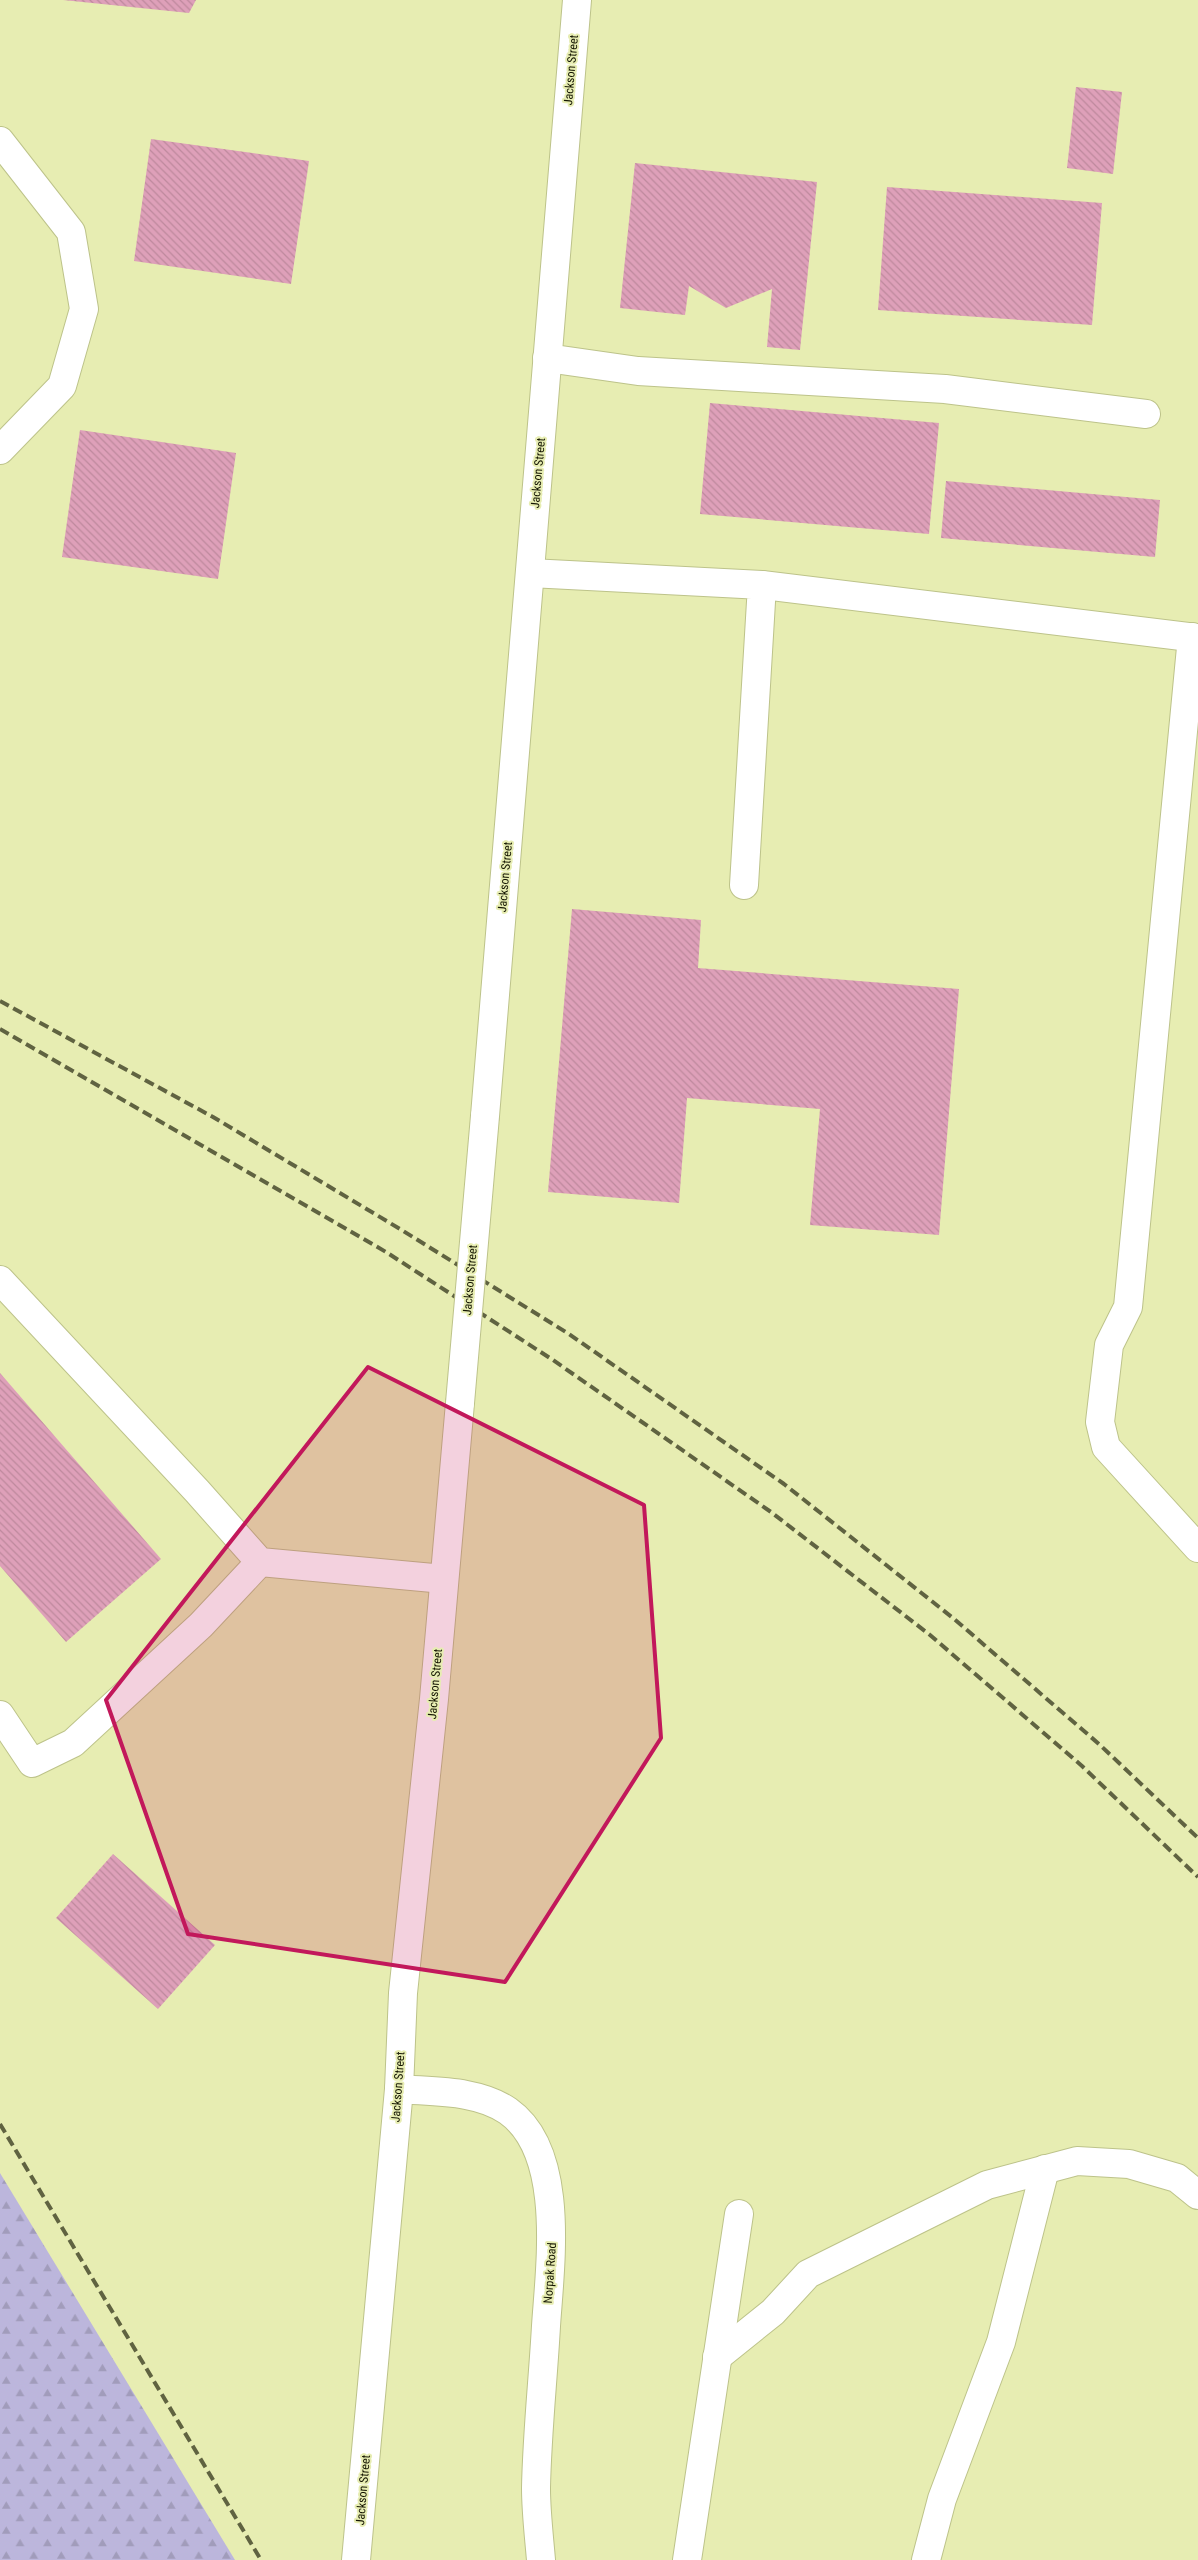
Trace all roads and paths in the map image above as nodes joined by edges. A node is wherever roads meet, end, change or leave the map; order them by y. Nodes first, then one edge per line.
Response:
1 (577, 0) edge
2 (0, 142) edge
3 (547, 358) junction
4 (1146, 414) dead end
5 (0, 450) edge
6 (530, 572) junction
7 (762, 585) junction
8 (1195, 638) edge
9 (744, 885) dead end
10 (0, 1280) edge
11 (1198, 1548) edge
12 (260, 1562) junction
13 (444, 1579) junction
14 (0, 1715) edge
15 (399, 2089) junction
16 (1045, 2169) junction
17 (1198, 2195) edge
18 (739, 2214) dead end
19 (717, 2357) junction
20 (356, 2560) edge
21 (541, 2560) edge
22 (687, 2560) edge
23 (926, 2560) edge

1 - 3 street, Jackson Street
2 - 5 street
3 - 4 street
3 - 6 street, Jackson Street
6 - 7 street
6 - 13 street, Jackson Street, bridge
7 - 8 street
7 - 9 street
8 - 11 street
10 - 12 street
12 - 13 street
12 - 14 street
13 - 15 street, Jackson Street
15 - 20 street, Jackson Street
15 - 21 street, Norpak Road
16 - 17 street
16 - 19 street
16 - 23 street
18 - 19 street
19 - 22 street

